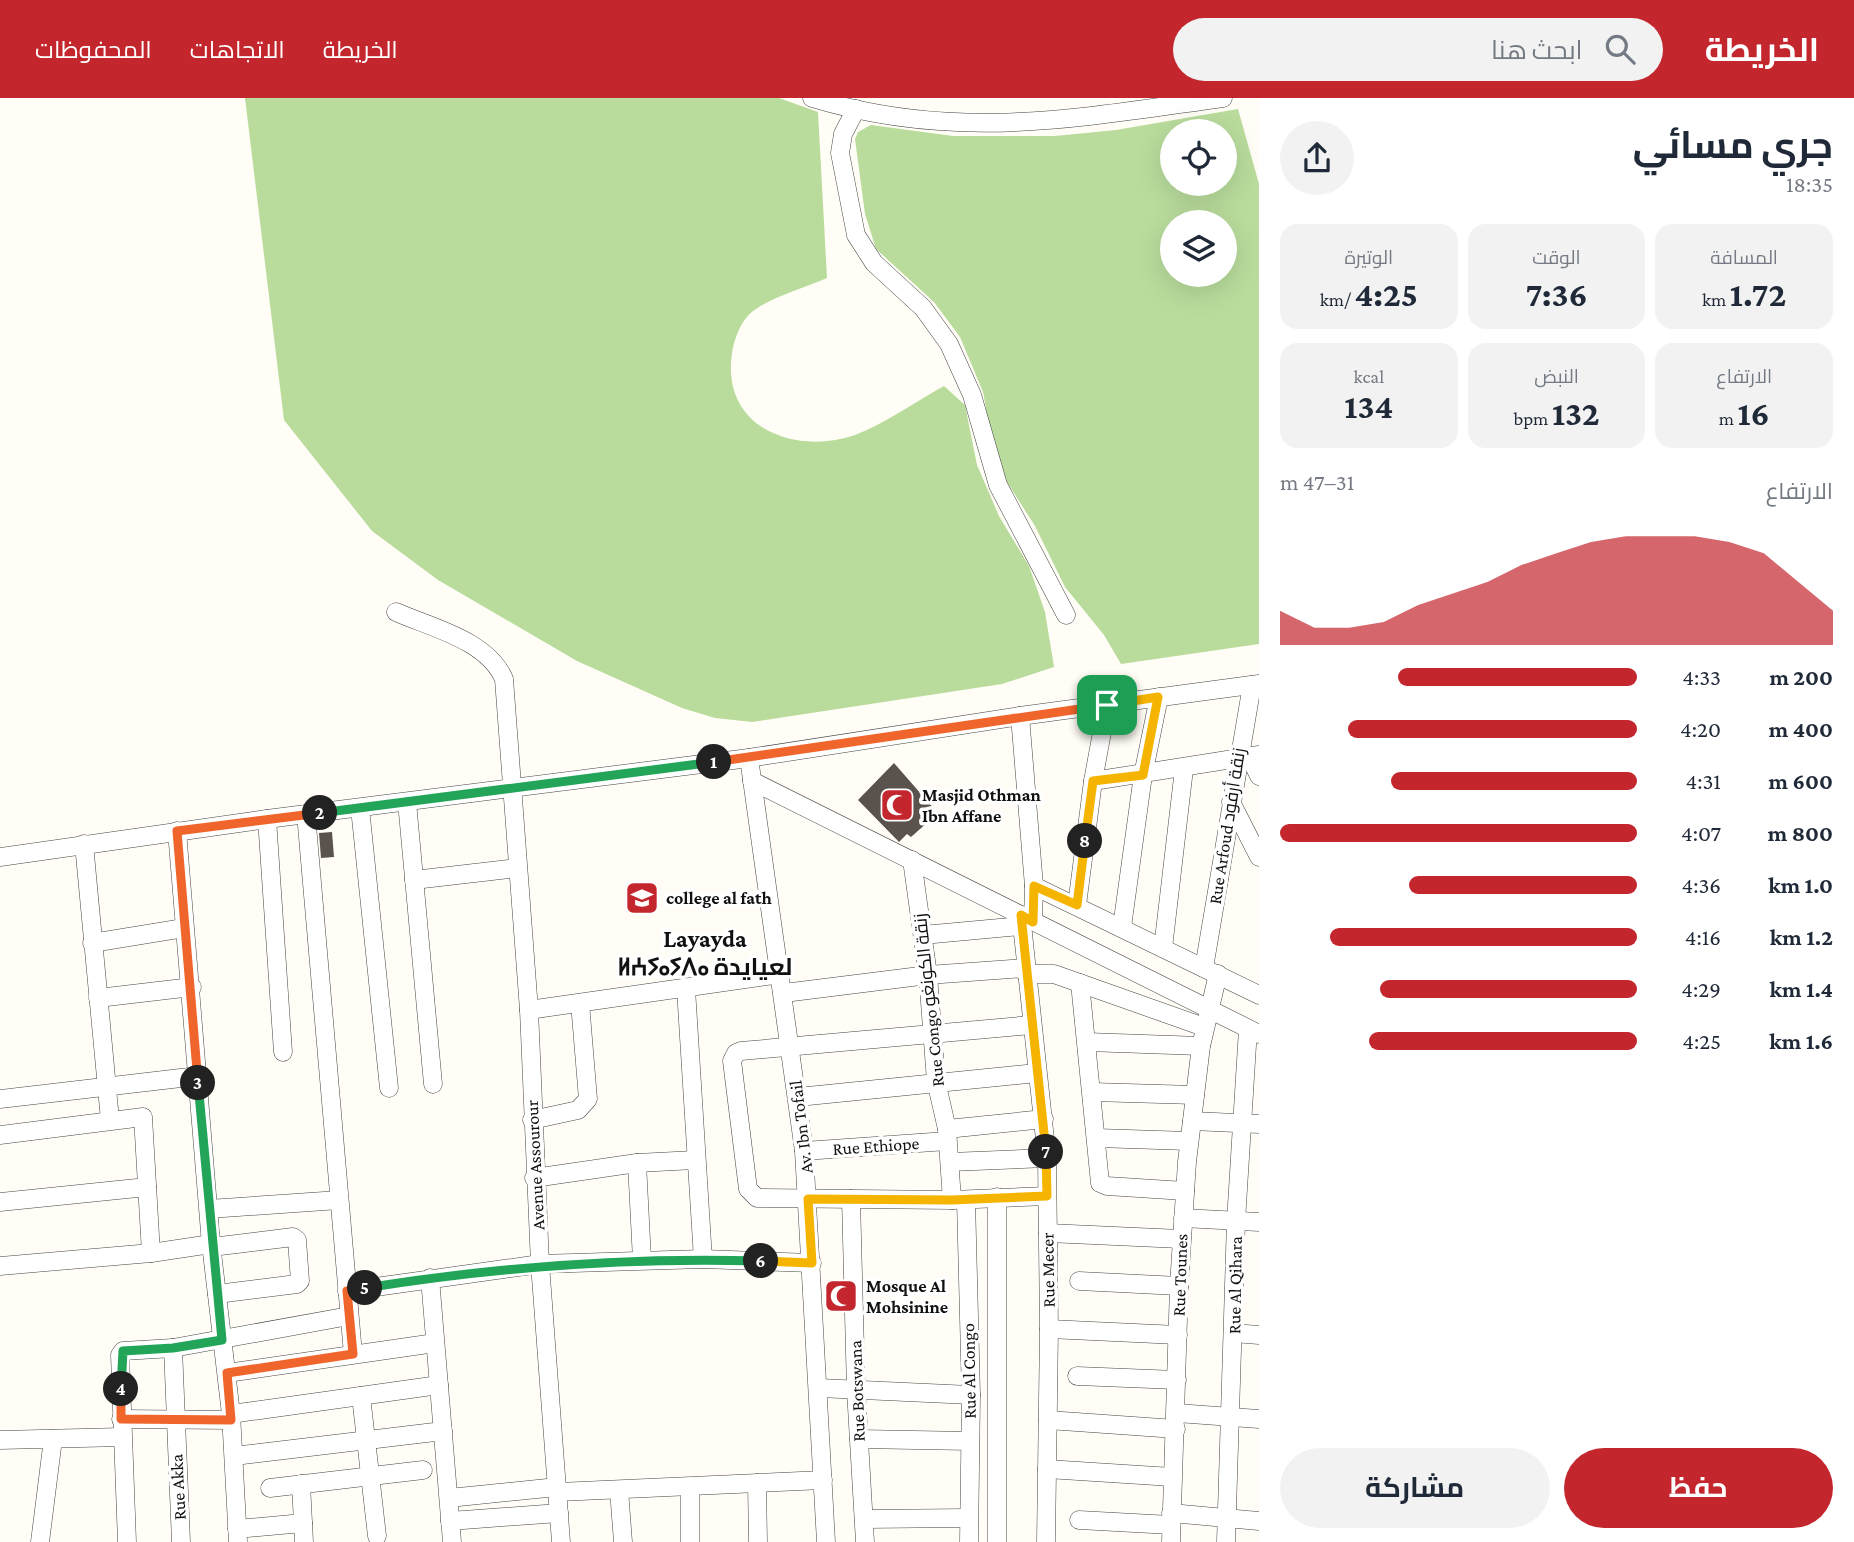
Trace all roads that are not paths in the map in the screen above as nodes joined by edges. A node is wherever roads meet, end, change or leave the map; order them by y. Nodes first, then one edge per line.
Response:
1 (811, 98) edge
2 (1223, 98) edge
3 (856, 109) junction
4 (396, 612) dead end
5 (1066, 615) dead end
6 (1256, 685) edge
7 (1158, 697) junction
8 (1107, 705) junction
9 (1020, 716) junction
10 (748, 758) junction
11 (1249, 758) edge
12 (1184, 769) junction
13 (1143, 775) junction
14 (1259, 776) edge
15 (752, 781) junction
16 (1093, 781) junction
17 (513, 787) junction
18 (407, 802) junction
19 (1230, 802) junction
20 (360, 808) junction
21 (306, 814) junction
22 (267, 819) junction
23 (177, 831) junction
24 (85, 845) junction
25 (0, 857) edge
26 (1259, 857) edge
27 (912, 860) junction
28 (517, 868) junction
29 (414, 880) junction
30 (1034, 886) junction
31 (1077, 905) junction
32 (1025, 921) junction
33 (1122, 927) junction
34 (184, 928) junction
35 (923, 935) junction
36 (92, 943) junction
37 (1163, 948) junction
38 (1026, 971) junction
39 (1211, 971) junction
40 (781, 974) junction
41 (928, 975) junction
42 (1080, 983) junction
43 (192, 987) junction
44 (686, 989) junction
45 (784, 993) junction
46 (1259, 995) edge
47 (98, 998) junction
48 (580, 1003) junction
49 (529, 1010) junction
50 (1207, 1019) junction
51 (1031, 1025) junction
52 (1253, 1032) edge
53 (932, 1036) junction
54 (1087, 1042) junction
55 (1201, 1046) junction
56 (791, 1049) junction
57 (284, 1052) dead end
58 (1037, 1073) junction
59 (198, 1076) junction
60 (936, 1081) junction
61 (433, 1084) dead end
62 (107, 1085) junction
63 (390, 1088) dead end
64 (1092, 1092) junction
65 (1195, 1095) junction
66 (798, 1097) junction
67 (0, 1100) edge
68 (1044, 1119) junction
69 (110, 1120) junction
70 (533, 1120) junction
71 (1192, 1121) junction
72 (1250, 1124) edge
73 (0, 1135) edge
74 (947, 1135) junction
75 (1097, 1138) junction
76 (1189, 1141) junction
77 (804, 1151) junction
78 (1047, 1158) junction
79 (695, 1160) junction
80 (950, 1162) junction
81 (637, 1163) junction
82 (534, 1178) junction
83 (147, 1187) junction
84 (1185, 1191) junction
85 (997, 1196) junction
86 (1047, 1196) junction
87 (808, 1199) junction
88 (851, 1199) junction
89 (339, 1200) junction
90 (959, 1200) junction
91 (0, 1202) edge
92 (209, 1209) junction
93 (1183, 1218) junction
94 (1236, 1221) junction
95 (1259, 1222) edge
96 (1048, 1233) junction
97 (1181, 1239) junction
98 (212, 1245) junction
99 (150, 1253) junction
100 (703, 1259) junction
101 (642, 1260) junction
102 (812, 1263) junction
103 (540, 1264) junction
104 (0, 1266) edge
105 (430, 1278) junction
106 (1079, 1281) dead end
107 (1179, 1286) junction
108 (347, 1291) junction
109 (217, 1294) junction
110 (349, 1316) junction
111 (1049, 1329) junction
112 (1234, 1333) junction
113 (1178, 1335) junction
114 (1259, 1335) edge
115 (222, 1340) junction
116 (435, 1343) junction
117 (173, 1348) junction
118 (353, 1354) junction
119 (227, 1373) junction
120 (1077, 1376) dead end
121 (1177, 1380) junction
122 (439, 1385) junction
123 (819, 1388) junction
124 (856, 1390) junction
125 (971, 1395) junction
126 (360, 1396) junction
127 (231, 1417) junction
128 (1232, 1418) junction
129 (1259, 1419) edge
130 (174, 1420) junction
131 (1048, 1420) junction
132 (1176, 1421) junction
133 (121, 1428) junction
134 (443, 1431) junction
135 (365, 1438) junction
136 (53, 1439) junction
137 (0, 1440) edge
138 (859, 1440) junction
139 (970, 1441) junction
140 (233, 1456) junction
141 (1047, 1469) junction
142 (423, 1470) dead end
143 (1172, 1477) junction
144 (369, 1478) junction
145 (823, 1480) junction
146 (757, 1483) junction
147 (301, 1485) junction
148 (690, 1487) junction
149 (270, 1488) dead end
150 (558, 1490) junction
151 (619, 1490) junction
152 (449, 1498) junction
153 (559, 1513) junction
154 (968, 1518) junction
155 (1227, 1518) junction
156 (864, 1519) junction
157 (1079, 1520) dead end
158 (450, 1521) junction
159 (1259, 1521) edge
160 (303, 1523) junction
161 (1171, 1527) edge
162 (237, 1535) edge
163 (377, 1536) dead end
164 (40, 1542) edge
165 (127, 1542) edge
166 (181, 1542) edge
167 (304, 1542) edge
168 (452, 1542) edge
169 (561, 1542) edge
170 (622, 1542) edge
171 (690, 1542) edge
172 (758, 1542) edge
173 (826, 1542) edge
174 (865, 1542) edge
175 (969, 1542) edge
176 (997, 1542) edge
177 (1046, 1542) edge
178 (1226, 1542) edge

1 - 3 street
2 - 3 street
3 - 5 street
4 - 17 street, Avenue Assourour
6 - 7 street
6 - 11 street, Rue Arfoud زنقة أرفود
7 - 8 street
7 - 13 street
8 - 9 street
8 - 16 street
9 - 10 street
9 - 30 street, Rue Mecer
10 - 15 street, Av. Ibn Tofail
10 - 17 street
11 - 12 street
11 - 14 street
11 - 19 street, Rue Arfoud زنقة أرفود
12 - 13 street
12 - 37 street
13 - 16 street
13 - 33 street
15 - 27 street
15 - 40 street, Av. Ibn Tofail
16 - 31 street
17 - 18 street
17 - 28 street, Avenue Assourour
18 - 20 street
18 - 29 street
19 - 26 street
19 - 39 street, Rue Arfoud زنقة أرفود
20 - 21 street
20 - 63 street
21 - 22 street
21 - 89 street
22 - 23 street
22 - 57 street
23 - 24 street
23 - 34 street
24 - 25 street
24 - 36 street
27 - 32 street
27 - 35 street, Rue Congo زنقة الكونغو
28 - 29 street
28 - 49 street, Avenue Assourour
29 - 61 street
30 - 31 street
30 - 32 street, Rue Mecer
31 - 33 street
32 - 35 street
32 - 38 street, Rue Mecer
32 - 50 street
33 - 37 street
34 - 36 street
34 - 43 street
35 - 41 street, Rue Congo زنقة الكونغو
36 - 47 street
37 - 39 street
38 - 41 street
38 - 42 street
38 - 51 street, Rue Mecer
39 - 46 street
39 - 50 street, Rue Arfoud زنقة أرفود
40 - 44 street
40 - 45 street, Av. Ibn Tofail
41 - 45 street
41 - 53 street, Rue Congo زنقة الكونغو
42 - 50 street
42 - 54 street
43 - 47 street
43 - 59 street
44 - 48 street
44 - 79 street
45 - 56 street, Av. Ibn Tofail
47 - 62 street
48 - 49 street
48 - 70 street
49 - 70 street, Avenue Assourour
50 - 52 street
50 - 55 street, Rue Tounes
51 - 53 street
51 - 58 street, Rue Mecer
52 - 72 street, Rue Al Qihara
53 - 56 street
53 - 60 street, Rue Congo زنقة الكونغو
54 - 55 street
54 - 64 street
55 - 65 street, Rue Tounes
56 - 66 street, Av. Ibn Tofail
56 - 87 street
58 - 60 street
58 - 68 street, Rue Mecer
59 - 62 street
59 - 92 street
60 - 66 street
60 - 74 street, Rue Congo زنقة الكونغو
62 - 67 street
62 - 69 street
64 - 65 street
64 - 75 street
65 - 71 street, Rue Tounes
66 - 77 street, Av. Ibn Tofail
68 - 74 street, Rue Ethiope
68 - 78 street, Rue Mecer
69 - 73 street
69 - 83 street
70 - 82 street, Avenue Assourour
71 - 72 street
71 - 76 street, Rue Tounes
72 - 94 street, Rue Al Qihara
74 - 77 street, Rue Ethiope
74 - 80 street, Rue Congo زنقة الكونغو
75 - 76 street
75 - 84 street
76 - 84 street, Rue Tounes
77 - 87 street, Av. Ibn Tofail
78 - 80 street
78 - 86 street, Rue Mecer
79 - 81 street
79 - 100 street
80 - 90 street, Rue Al Congo
81 - 82 street
81 - 101 street
82 - 103 street, Avenue Assourour
83 - 91 street
83 - 99 street
84 - 93 street, Rue Tounes
85 - 86 street
85 - 90 street
85 - 176 street
86 - 96 street, Rue Mecer
87 - 88 street
87 - 102 street, Av. Ibn Tofail
88 - 90 street
88 - 124 street, Rue Botswana
89 - 92 street
89 - 108 street
90 - 125 street, Rue Al Congo
92 - 98 street
93 - 94 street
93 - 97 street, Rue Tounes
94 - 95 street
94 - 112 street, Rue Al Qihara
96 - 97 street
96 - 111 street, Rue Mecer
97 - 107 street, Rue Tounes
98 - 99 street
98 - 109 street
98 - 109 street
99 - 104 street
100 - 101 street
100 - 102 street
101 - 103 street
102 - 123 street, Av. Ibn Tofail
103 - 105 street
103 - 150 street, Avenue Assourour
105 - 108 street
105 - 116 street
106 - 107 street
107 - 113 street, Rue Tounes
108 - 110 street
109 - 115 street
110 - 115 street
110 - 118 street
111 - 113 street
111 - 131 street, Rue Mecer
112 - 114 street
112 - 128 street, Rue Al Qihara
113 - 121 street, Rue Tounes
115 - 117 street
115 - 119 street
116 - 118 street
116 - 122 street
117 - 130 street, Rue Akka
117 - 133 street
118 - 119 street
119 - 127 street
120 - 121 street
121 - 132 street, Rue Tounes
122 - 126 street
122 - 134 street
123 - 124 street
123 - 145 street, Av. Ibn Tofail
124 - 125 street
124 - 138 street, Rue Botswana
125 - 139 street, Rue Al Congo
126 - 127 street
126 - 135 street
127 - 130 street
127 - 140 street
128 - 129 street
128 - 132 street
128 - 155 street, Rue Al Qihara
130 - 133 street
130 - 166 street, Rue Akka
131 - 132 street
131 - 141 street, Rue Mecer
132 - 143 street, Rue Tounes
133 - 136 street
133 - 165 street
134 - 135 street
134 - 152 street
135 - 140 street
135 - 144 street
136 - 137 street
136 - 164 street
138 - 139 street
138 - 156 street, Rue Botswana
139 - 154 street, Rue Al Congo
140 - 162 street
141 - 143 street
141 - 177 street, Rue Mecer
142 - 144 street
143 - 161 street, Rue Tounes
144 - 147 street
144 - 163 street
145 - 146 street
145 - 173 street, Av. Ibn Tofail
146 - 148 street
146 - 172 street
147 - 149 street
147 - 160 street
148 - 151 street
148 - 171 street
150 - 151 street
150 - 152 street
150 - 153 street, Avenue Assourour
151 - 170 street
152 - 158 street
153 - 158 street
153 - 169 street, Avenue Assourour
154 - 156 street
154 - 175 street, Rue Al Congo
155 - 159 street
155 - 161 street
155 - 178 street, Rue Al Qihara
156 - 174 street, Rue Botswana
157 - 161 street
158 - 168 street
160 - 162 street
160 - 167 street

